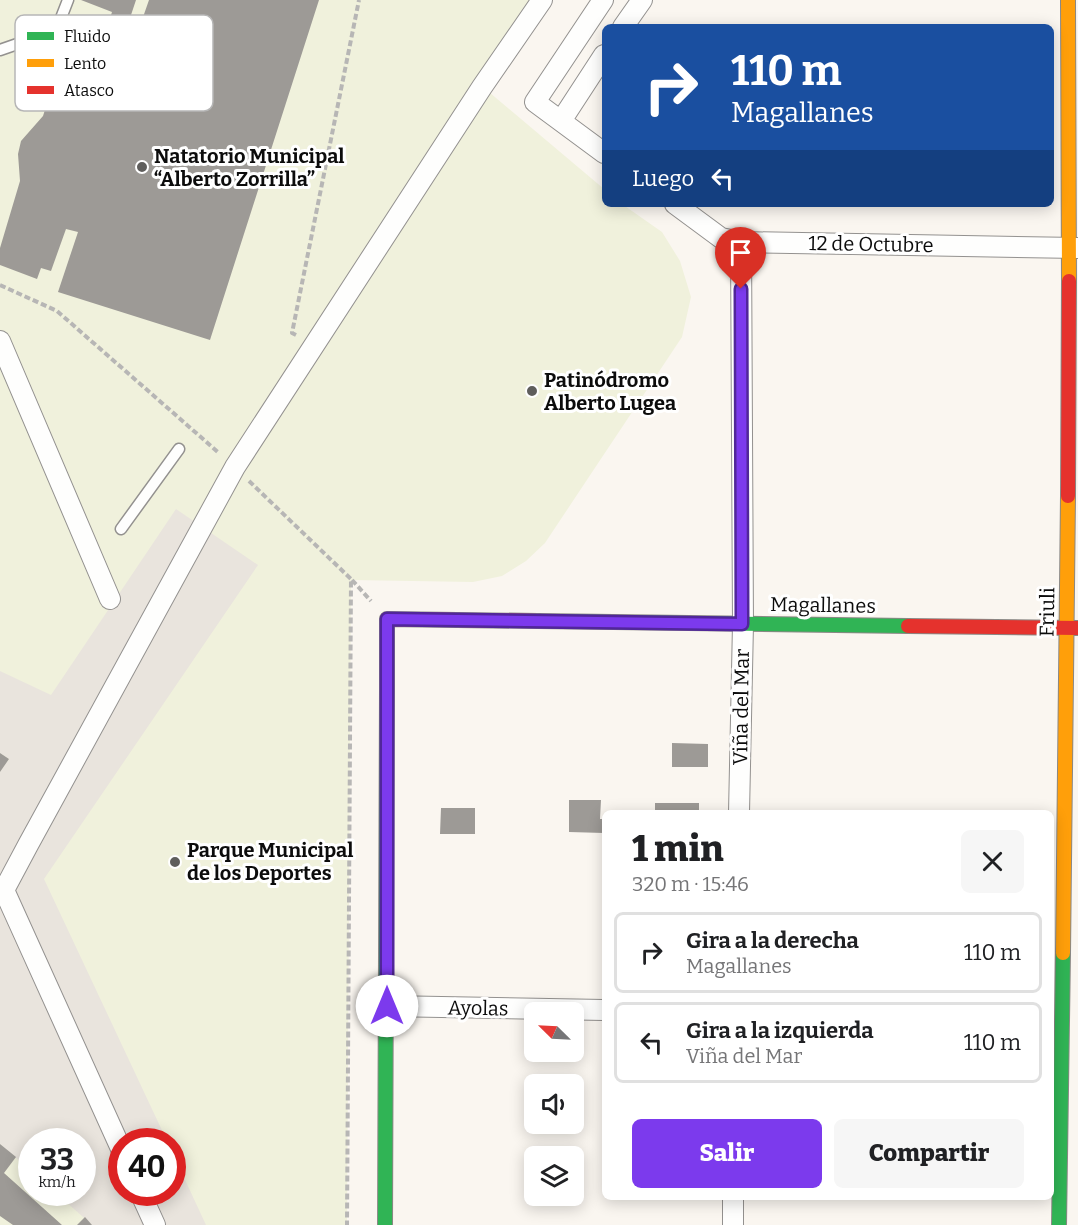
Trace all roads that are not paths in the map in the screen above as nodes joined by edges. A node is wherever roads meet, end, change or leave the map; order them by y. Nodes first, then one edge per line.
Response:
1 (68, 0) edge
2 (542, 0) edge
3 (603, 0) edge
4 (642, 0) edge
5 (1068, 0) edge
6 (62, 15) edge
7 (625, 24) edge
8 (15, 45) edge
9 (0, 50) edge
10 (602, 58) edge
11 (561, 121) junction
12 (602, 152) edge
13 (679, 207) edge
14 (741, 242) junction
15 (1074, 248) edge
16 (0, 341) edge
17 (179, 449) dead end
18 (121, 530) dead end
19 (110, 598) dead end
20 (742, 624) junction
21 (1072, 628) edge
22 (740, 810) edge
23 (2, 891) edge
24 (387, 1006) junction
25 (602, 1010) edge
26 (1063, 1016) edge
27 (112, 1128) edge
28 (733, 1200) edge
29 (146, 1206) edge
30 (155, 1225) edge
31 (384, 1225) edge
32 (733, 1225) edge
33 (1059, 1225) edge

1 - 6 lane
2 - 23 street
3 - 11 street
4 - 7 street
5 - 15 street, Friuli
8 - 9 lane
10 - 11 street
11 - 12 street
13 - 14 street, 12 de Octubre
14 - 15 street, 12 de Octubre
14 - 20 street, Viña del Mar
15 - 21 street, Friuli
16 - 19 street
17 - 18 lane
20 - 21 street, Magallanes
20 - 22 street, Viña del Mar
20 - 24 street, Magallanes
21 - 26 street, Friuli
23 - 27 street
24 - 25 street, Ayolas
24 - 31 street
26 - 33 street, Friuli
28 - 32 street
29 - 30 street

